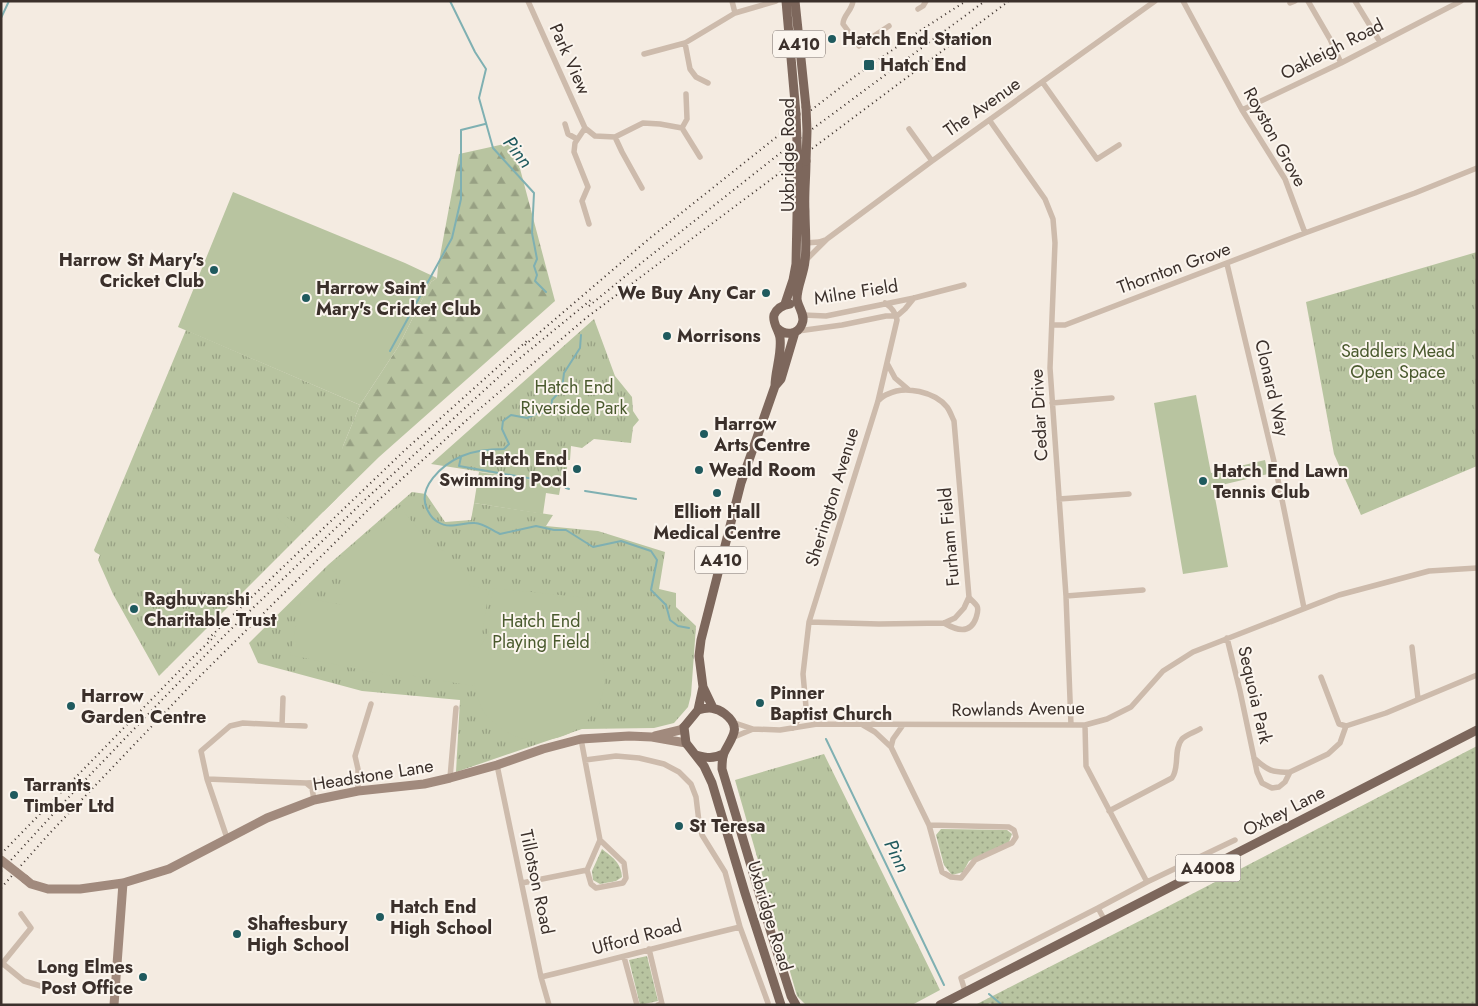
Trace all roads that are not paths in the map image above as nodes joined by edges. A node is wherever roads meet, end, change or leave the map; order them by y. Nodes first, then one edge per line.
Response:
1 (528, 1) edge
2 (732, 1) edge
3 (776, 1) edge
4 (786, 1) edge
5 (796, 1) edge
6 (853, 1) edge
7 (926, 1) edge
8 (1155, 1) edge
9 (1183, 1) edge
10 (1308, 1) edge
11 (1354, 1) edge
12 (1461, 1) edge
13 (918, 9) dead end
14 (734, 13) junction
15 (888, 26) dead end
16 (1380, 42) junction
17 (685, 43) junction
18 (644, 54) dead end
19 (1341, 63) junction
20 (1043, 83) junction
21 (708, 84) dead end
22 (686, 94) dead end
23 (1242, 110) junction
24 (990, 121) junction
25 (565, 124) dead end
26 (585, 128) junction
27 (682, 128) junction
28 (909, 129) dead end
29 (615, 137) junction
30 (577, 139) junction
31 (1119, 145) dead end
32 (700, 157) dead end
33 (932, 161) junction
34 (1477, 168) edge
35 (642, 188) dead end
36 (589, 224) dead end
37 (1305, 233) junction
38 (826, 239) junction
39 (801, 244) junction
40 (805, 261) junction
41 (1227, 264) junction
42 (964, 285) dead end
43 (914, 298) junction
44 (885, 303) junction
45 (785, 304) junction
46 (801, 312) junction
47 (896, 316) junction
48 (1052, 325) junction
49 (777, 328) junction
50 (796, 332) junction
51 (888, 365) junction
52 (775, 386) junction
53 (909, 390) junction
54 (1112, 398) dead end
55 (878, 401) junction
56 (1052, 403) junction
57 (1129, 494) dead end
58 (1059, 499) junction
59 (1477, 568) edge
60 (1143, 590) dead end
61 (1066, 596) junction
62 (969, 597) junction
63 (1304, 608) junction
64 (809, 622) junction
65 (944, 623) junction
66 (1227, 638) junction
67 (1412, 647) dead end
68 (1477, 675) edge
69 (1321, 677) dead end
70 (703, 687) junction
71 (283, 698) dead end
72 (1418, 699) junction
73 (372, 704) dead end
74 (806, 707) junction
75 (456, 708) dead end
76 (713, 708) junction
77 (698, 710) junction
78 (732, 722) junction
79 (817, 724) junction
80 (862, 724) junction
81 (282, 725) junction
82 (903, 725) junction
83 (1071, 725) junction
84 (1085, 725) junction
85 (305, 726) dead end
86 (1346, 726) junction
87 (684, 727) junction
88 (793, 728) junction
89 (753, 729) junction
90 (1200, 729) dead end
91 (1477, 730) edge
92 (734, 736) junction
93 (652, 737) junction
94 (581, 739) junction
95 (686, 743) junction
96 (891, 747) junction
97 (723, 754) junction
98 (696, 755) junction
99 (1254, 758) junction
100 (585, 760) junction
101 (497, 765) junction
102 (1290, 772) junction
103 (207, 778) junction
104 (450, 778) junction
105 (306, 783) junction
106 (358, 786) junction
107 (314, 800) junction
108 (1109, 811) junction
109 (929, 825) junction
110 (227, 838) junction
111 (600, 840) junction
112 (1235, 840) dead end
113 (1, 860) edge
114 (587, 870) junction
115 (522, 882) junction
116 (1147, 882) junction
117 (123, 883) junction
118 (1098, 908) junction
119 (21, 914) dead end
120 (1105, 921) junction
121 (740, 926) junction
122 (649, 949) junction
123 (624, 957) junction
124 (2, 964) edge
125 (541, 976) junction
126 (44, 987) dead end
127 (965, 991) junction
128 (768, 1003) dead end
129 (114, 1005) edge
130 (549, 1005) edge
131 (637, 1005) edge
132 (658, 1005) edge
133 (781, 1005) edge
134 (796, 1005) edge
135 (940, 1005) edge

1 - 26 street, Park View
2 - 14 street
3 - 14 street
4 - 39 main road, Uxbridge Road / A410, bridge
5 - 39 main road, Uxbridge Road / A410, bridge
6 - 15 street
7 - 13 street
8 - 20 street, The Avenue
9 - 23 street, Royston Grove
10 - 19 street
11 - 16 street
12 - 16 street, Oakleigh Road
14 - 17 street
16 - 19 street, Oakleigh Road
17 - 18 street
17 - 21 street
19 - 23 street, Oakleigh Road
20 - 24 street, The Avenue
20 - 31 street
22 - 27 street
23 - 37 street, Royston Grove
24 - 33 street, The Avenue
24 - 48 street, Cedar Drive
25 - 30 street
26 - 29 street
26 - 30 street
27 - 29 street
27 - 32 street
28 - 33 street
29 - 35 street
30 - 36 street
33 - 38 street, The Avenue
34 - 37 street
37 - 41 street, Thornton Grove
38 - 39 street, The Avenue
38 - 40 street, The Avenue
39 - 40 main road, Uxbridge Road / A410
39 - 45 main road, Uxbridge Road / A410
40 - 46 main road, Uxbridge Road / A410
41 - 48 street, Thornton Grove
41 - 63 street, Clonard Way
42 - 43 street, Milne Field
43 - 44 street, Milne Field
43 - 47 street, Milne Field
44 - 46 street, Milne Field
44 - 47 street
45 - 46 main road
45 - 49 main road, Uxbridge Road
46 - 50 main road, Uxbridge Road
47 - 50 street, Milne Field
47 - 51 street, Sherington Avenue
48 - 56 street, Cedar Drive
49 - 50 main road
49 - 52 main road, Uxbridge Road / A410
50 - 52 main road, Uxbridge Road / A410
51 - 53 street
51 - 55 street, Sherington Avenue
52 - 70 main road, Uxbridge Road / A410
53 - 55 street, Furham Field
53 - 62 street, Furham Field
54 - 56 street
55 - 64 street, Sherington Avenue
56 - 58 street, Cedar Drive
57 - 58 street
58 - 61 street, Cedar Drive
59 - 63 street, Rowlands Avenue
60 - 61 street
61 - 83 street, Cedar Drive
62 - 65 street, Furham Field
62 - 65 street
63 - 66 street, Rowlands Avenue
64 - 65 street
64 - 74 street, Sherington Avenue
66 - 84 street, Rowlands Avenue
66 - 99 street, Sequoia Park
67 - 72 street
68 - 72 street
69 - 86 street
70 - 76 main road, Uxbridge Road / A410
70 - 77 main road, Uxbridge Road / A410
71 - 81 street
72 - 86 street
73 - 106 street
74 - 79 street, Sherington Avenue
74 - 88 street
75 - 104 street
76 - 77 main road
76 - 78 main road, Uxbridge Road
77 - 87 main road, Uxbridge Road
78 - 89 street
78 - 92 main road
79 - 80 street, Rowlands Avenue
79 - 88 street, Rowlands Avenue
80 - 82 street, Rowlands Avenue
80 - 96 street
81 - 85 street
81 - 103 street
82 - 83 street, Rowlands Avenue
82 - 96 street
83 - 84 street, Rowlands Avenue
84 - 108 street
86 - 102 street, Sequoia Park
87 - 93 street, Headstone Lane
87 - 95 main road
88 - 89 street, Rowlands Avenue
89 - 92 street, Rowlands Avenue
90 - 108 street
91 - 120 main road, Oxhey Lane / A4008
92 - 97 main road
93 - 94 street, Headstone Lane
93 - 95 street, Headstone Lane
94 - 100 street
94 - 101 street, Headstone Lane
95 - 98 main road, Uxbridge Road
96 - 109 street
97 - 98 main road
97 - 134 main road, Uxbridge Road
98 - 133 main road, Uxbridge Road
99 - 102 street, Sequoia Park
99 - 102 street, Sequoia Park
100 - 111 street
100 - 121 street
101 - 104 street, Headstone Lane
101 - 115 street, Tillotson Road
103 - 105 street
103 - 110 street
104 - 106 street, Headstone Lane
105 - 106 street
105 - 107 street
106 - 107 street, Headstone Lane
107 - 110 street, Headstone Lane
108 - 116 street
109 - 109 street
110 - 117 street, Headstone Lane
111 - 114 street
111 - 114 street
112 - 116 street, Oxhey Lane
113 - 117 street, Headstone Lane, bridge
114 - 115 street
115 - 125 street, Tillotson Road
116 - 118 street, Oxhey Lane
117 - 129 street
118 - 120 street
118 - 127 street, Oxhey Lane
119 - 124 street
120 - 127 main road, Oxhey Lane / A4008
121 - 122 street, Ufford Road
121 - 128 street
122 - 123 street, Ufford Road
122 - 132 street
123 - 125 street, Ufford Road
123 - 131 street
124 - 126 street
125 - 130 street, Tillotson Road
127 - 135 main road, Oxhey Lane / A4008

